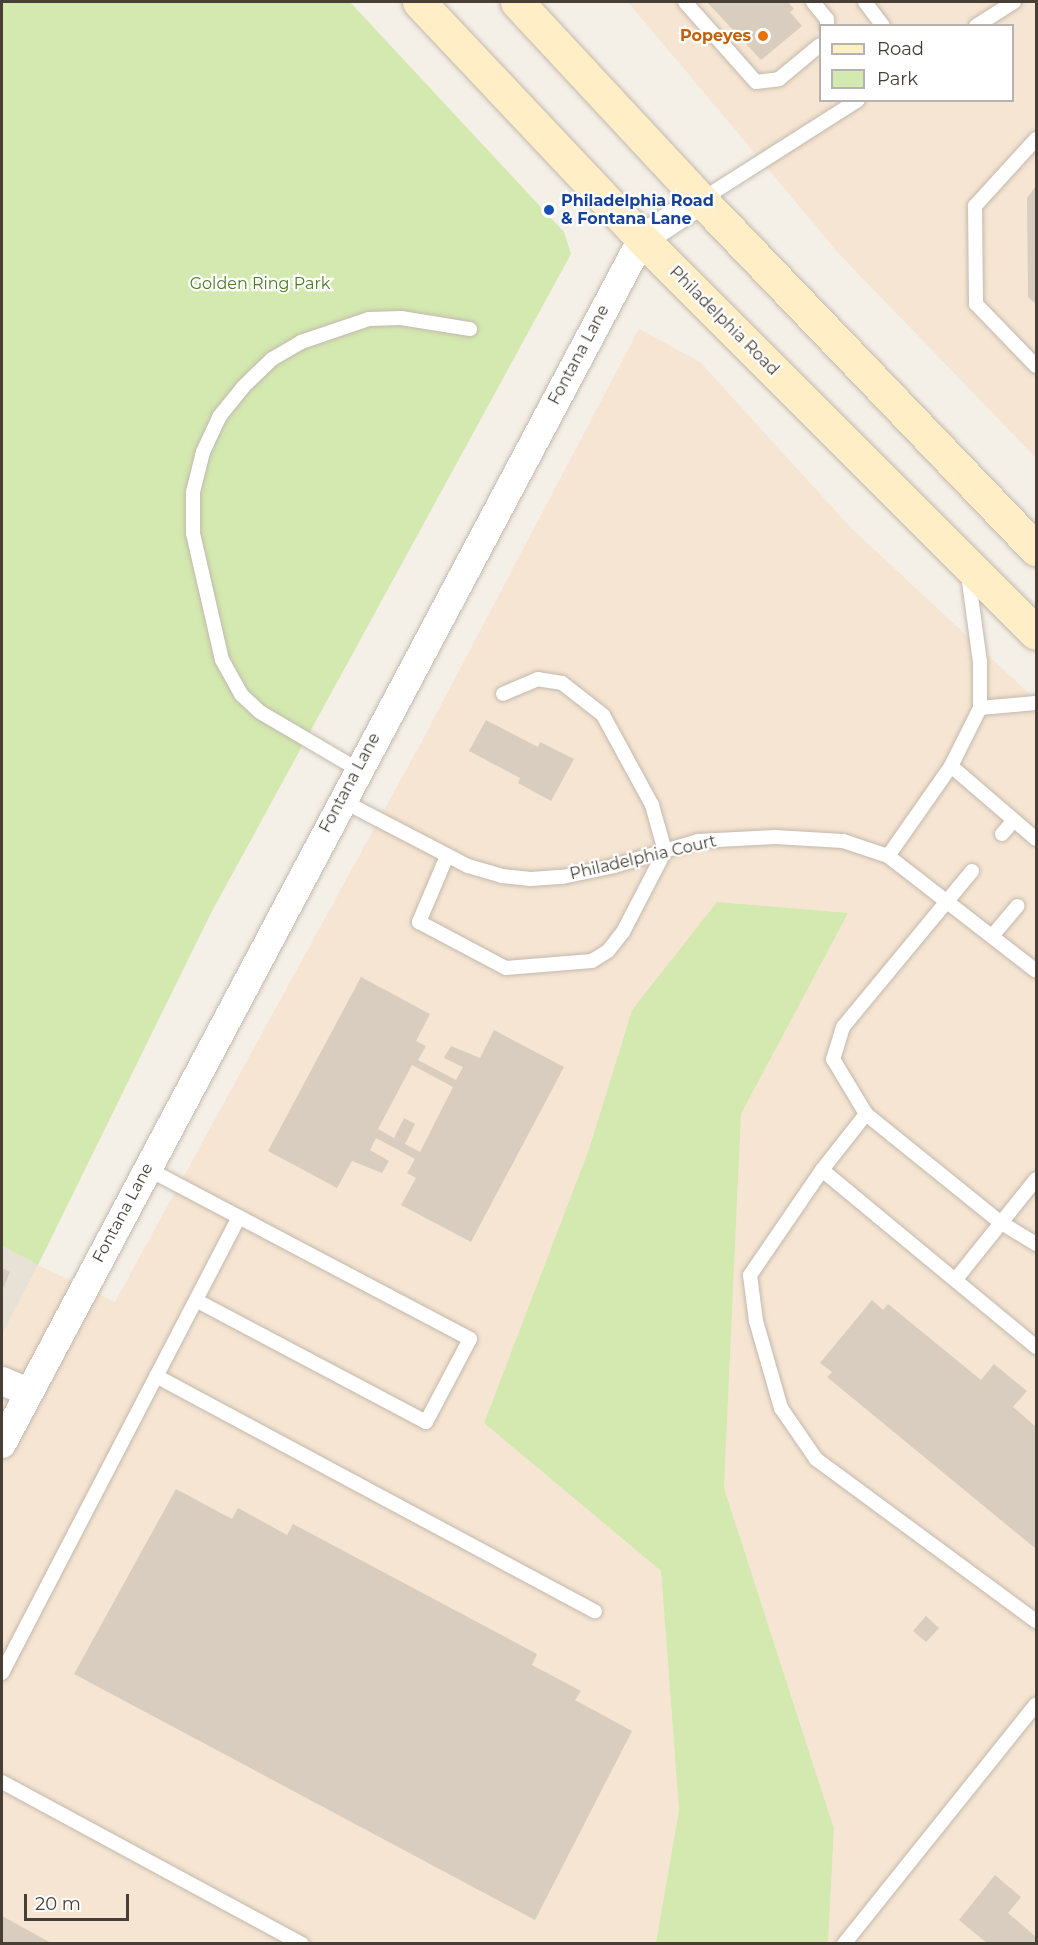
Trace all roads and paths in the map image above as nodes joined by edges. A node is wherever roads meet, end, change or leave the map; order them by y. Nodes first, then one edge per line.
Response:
1 (419, 2) edge
2 (517, 2) edge
3 (685, 2) edge
4 (813, 2) edge
5 (865, 2) edge
6 (1014, 2) edge
7 (827, 24) edge
8 (882, 24) edge
9 (979, 24) edge
10 (819, 46) edge
11 (855, 102) edge
12 (1036, 140) edge
13 (701, 200) junction
14 (642, 239) junction
15 (470, 329) dead end
16 (1036, 366) edge
17 (1036, 549) edge
18 (967, 563) junction
19 (1036, 633) edge
20 (503, 694) dead end
21 (1036, 703) edge
22 (980, 708) junction
23 (951, 766) junction
24 (357, 769) junction
25 (341, 800) junction
26 (1014, 820) junction
27 (1002, 834) dead end
28 (1036, 840) edge
29 (665, 851) junction
30 (447, 856) junction
31 (888, 856) junction
32 (972, 871) dead end
33 (949, 900) junction
34 (1017, 906) dead end
35 (993, 935) junction
36 (1034, 963) edge
37 (866, 1114) junction
38 (146, 1168) junction
39 (822, 1170) junction
40 (1036, 1179) edge
41 (239, 1217) junction
42 (1000, 1222) junction
43 (1036, 1244) edge
44 (956, 1279) junction
45 (196, 1300) junction
46 (1036, 1347) edge
47 (156, 1376) junction
48 (2, 1381) edge
49 (28, 1392) junction
50 (2, 1444) edge
51 (595, 1611) dead end
52 (1036, 1621) edge
53 (2, 1673) edge
54 (1036, 1704) edge
55 (2, 1782) edge
56 (302, 1944) edge
57 (844, 1944) edge

1 - 14 main road, Philadelphia Road
2 - 13 main road
3 - 10 lane
4 - 7 lane
5 - 8 lane
6 - 9 lane
11 - 13 lane
12 - 16 lane
13 - 14 street, Fontana Lane
13 - 17 main road
14 - 18 main road, Philadelphia Road
14 - 24 street, Fontana Lane
15 - 24 lane
18 - 19 main road, Philadelphia Road
18 - 22 lane
20 - 29 lane
21 - 22 lane
22 - 23 lane
23 - 26 lane
23 - 31 lane
24 - 25 street, Fontana Lane
25 - 30 lane, Philadelphia Court
25 - 38 street, Fontana Lane
26 - 27 lane
26 - 28 lane
29 - 30 lane, Philadelphia Court
29 - 30 lane
29 - 31 lane, Philadelphia Court
31 - 33 lane, Philadelphia Court
32 - 33 lane
33 - 35 lane, Philadelphia Court
33 - 37 lane
34 - 35 lane
35 - 36 lane, Philadelphia Court
37 - 39 lane
37 - 42 lane
38 - 41 lane
38 - 49 street, Fontana Lane
39 - 44 lane
39 - 52 lane
40 - 42 lane
41 - 45 lane
41 - 45 lane
42 - 43 lane
42 - 44 lane
44 - 46 lane
45 - 47 lane
47 - 51 lane
47 - 53 lane
48 - 49 street
49 - 50 street, Fontana Lane
54 - 57 lane
55 - 56 lane

